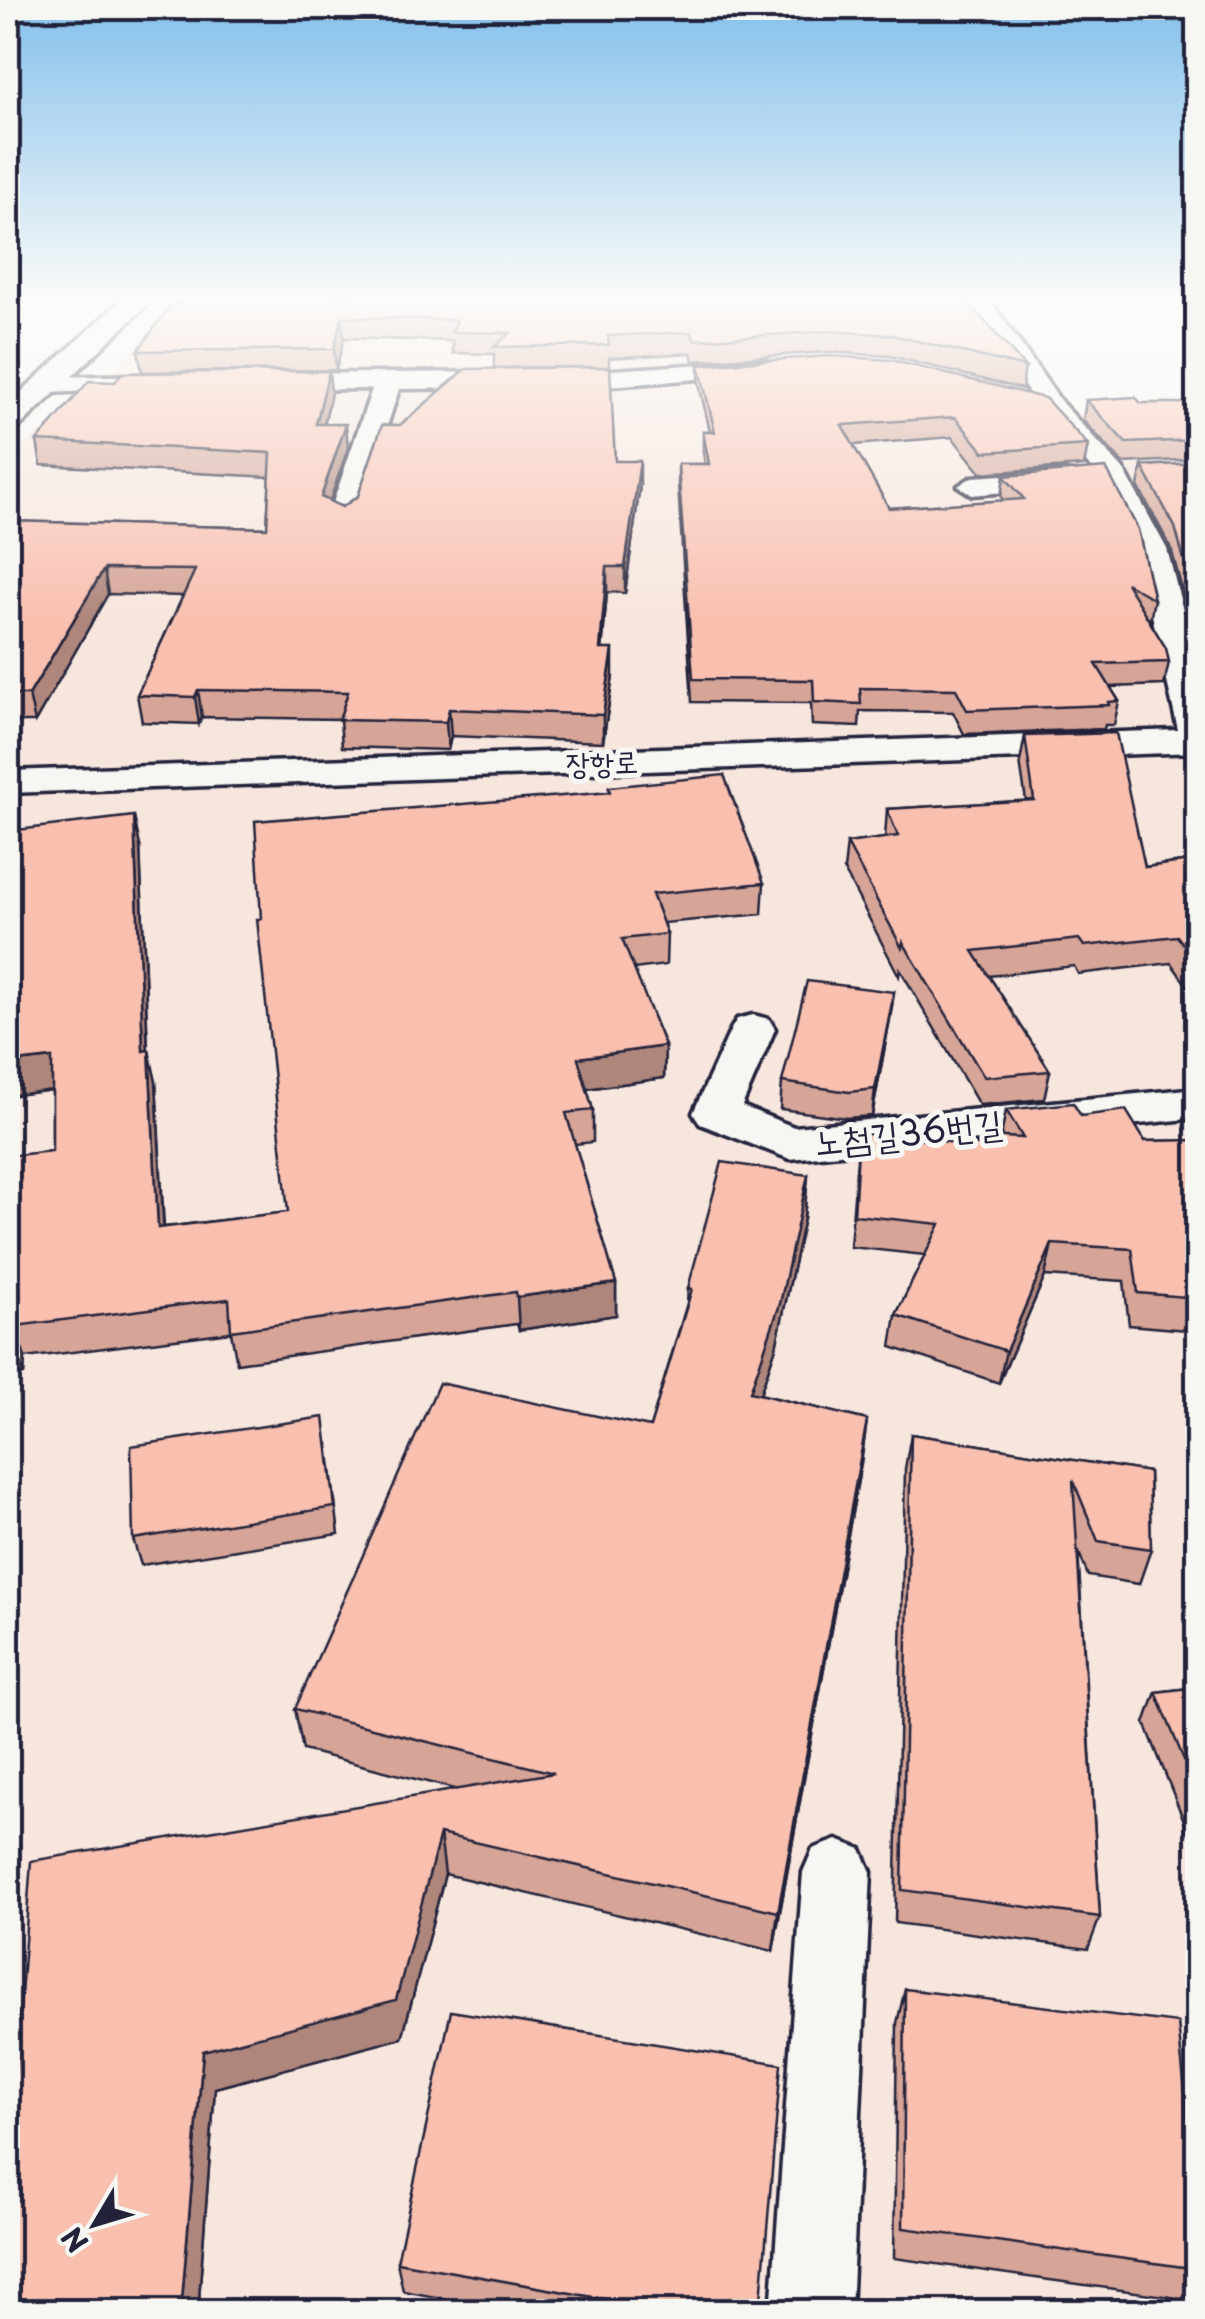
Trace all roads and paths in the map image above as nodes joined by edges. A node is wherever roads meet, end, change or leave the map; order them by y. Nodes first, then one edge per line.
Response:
1 (380, 405) edge
2 (1047, 405) edge
3 (1058, 405) edge
4 (1051, 406) junction
5 (1148, 474) edge
6 (1114, 476) junction
7 (972, 486) dead end
8 (342, 520) edge
9 (1197, 740) edge
10 (8, 782) edge
11 (753, 1029) dead end
12 (1198, 1102) edge
13 (837, 1872) dead end
14 (811, 2312) edge

1 - 8 street
2 - 4 street
3 - 4 street
4 - 6 street
5 - 6 street
6 - 7 street
6 - 9 street
9 - 10 street, 장항로
11 - 12 street, 노첨길36번길
13 - 14 street

